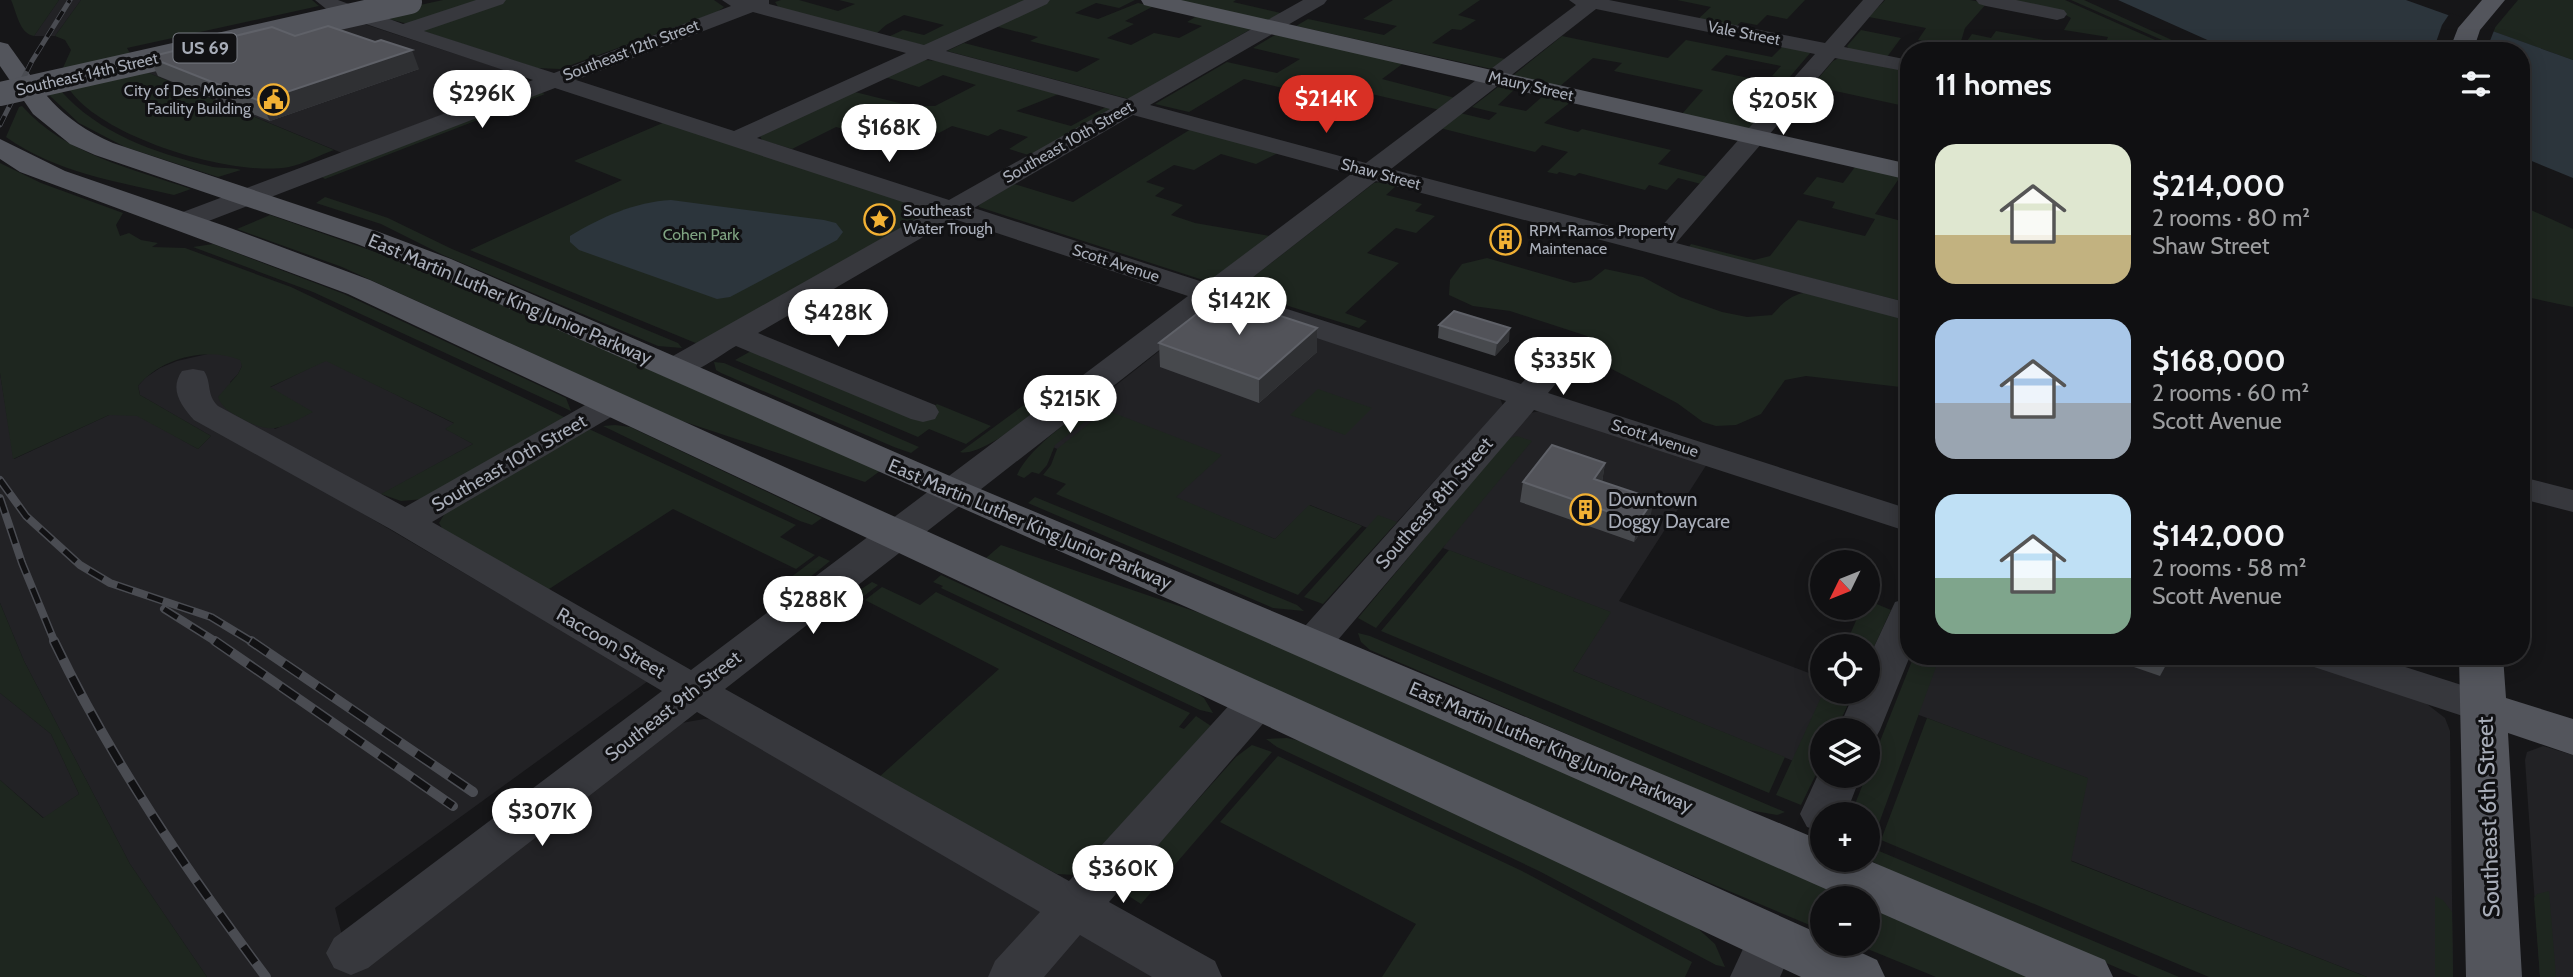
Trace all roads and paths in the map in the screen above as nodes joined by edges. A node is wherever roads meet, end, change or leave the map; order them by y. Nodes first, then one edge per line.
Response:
1 (325, 0) edge
2 (496, 0) edge
3 (1040, 0) edge
4 (1152, 0) edge
5 (1317, 0) edge
6 (1874, 0) edge
7 (1986, 0) edge
8 (2494, 0) edge
9 (408, 1) edge
10 (1589, 1) edge
11 (749, 2) edge
12 (2057, 14) dead end
13 (1270, 27) junction
14 (402, 31) junction
15 (2464, 42) edge
16 (0, 49) edge
17 (1830, 50) junction
18 (927, 52) junction
19 (1900, 63) edge
20 (1494, 77) junction
21 (554, 80) junction
22 (0, 87) edge
23 (0, 94) edge
24 (1131, 106) junction
25 (1754, 136) junction
26 (736, 139) junction
27 (0, 147) edge
28 (1900, 170) edge
29 (1371, 171) junction
30 (244, 197) junction
31 (951, 209) junction
32 (184, 221) junction
33 (1659, 246) junction
34 (1210, 293) junction
35 (1900, 310) edge
36 (734, 334) junction
37 (1558, 362) dead end
38 (675, 368) junction
39 (193, 378) dead end
40 (1527, 397) junction
41 (612, 403) junction
42 (923, 412) dead end
43 (2530, 490) edge
44 (952, 491) junction
45 (2573, 501) edge
46 (1900, 518) edge
47 (405, 522) junction
48 (897, 534) junction
49 (1900, 632) edge
50 (1311, 645) junction
51 (2380, 665) edge
52 (2483, 682) edge
53 (693, 690) junction
54 (1258, 701) junction
55 (1864, 718) edge
56 (2573, 737) edge
57 (1810, 826) edge
58 (1880, 864) edge
59 (1075, 907) junction
60 (351, 953) dead end
61 (1764, 958) edge
62 (1013, 977) edge
63 (1198, 977) edge
64 (1857, 977) edge
65 (2085, 977) edge
66 (2494, 977) edge

1 - 14 street, Scott Avenue
2 - 14 street
3 - 18 street
4 - 13 main road, Maury Street
5 - 13 street, Southeast 10th Street
6 - 17 street
7 - 12 street
8 - 15 main road
9 - 22 main road, Southeast 14th Street / US 69
9 - 23 main road, Southeast 14th Street / US 69, bridge
10 - 17 street, Vale Street
10 - 20 street, Southeast 9th Street
11 - 18 street, Shaw Street
11 - 21 street, Southeast 12th Street
13 - 20 main road, Maury Street
13 - 24 street, Southeast 10th Street
14 - 21 street, Scott Avenue
16 - 30 main road, East Martin Luther King Junior Parkway
17 - 19 street, Vale Street
17 - 25 street
18 - 24 street, Shaw Street
18 - 26 street
20 - 25 main road, Maury Street
20 - 29 street, Southeast 9th Street
21 - 26 street, Scott Avenue
21 - 30 street, Southeast 12th Street
24 - 29 street, Shaw Street
24 - 31 street, Southeast 10th Street
25 - 28 main road, Maury Street
25 - 33 street
26 - 31 street, Scott Avenue
27 - 32 main road
29 - 33 street, Shaw Street
29 - 34 street, Southeast 9th Street
30 - 32 street, Southeast 12th Street
30 - 38 main road, East Martin Luther King Junior Parkway
31 - 34 street, Scott Avenue
31 - 36 street, Southeast 10th Street
32 - 41 main road
33 - 35 street, Shaw Street
34 - 40 street, Scott Avenue
34 - 44 street, Southeast 9th Street
36 - 38 street, Southeast 10th Street
36 - 42 street
37 - 40 street, Southeast 8th Street
38 - 44 main road, East Martin Luther King Junior Parkway
39 - 47 street, Raccoon Street
40 - 46 street, Scott Avenue
40 - 50 street, Southeast 8th Street
41 - 47 street, Southeast 10th Street
41 - 48 main road
43 - 45 street
44 - 48 street, Southeast 9th Street
44 - 50 main road, East Martin Luther King Junior Parkway
47 - 53 street, Raccoon Street
48 - 53 street, Southeast 9th Street
48 - 54 main road
49 - 55 street
50 - 57 main road, East Martin Luther King Junior Parkway
51 - 52 street
52 - 56 main road
52 - 66 main road, Southeast 6th Street
53 - 59 street, Raccoon Street
53 - 60 street, Southeast 9th Street
54 - 59 street
54 - 61 main road
58 - 65 main road, East Martin Luther King Junior Parkway
59 - 62 street
59 - 63 street, Raccoon Street
61 - 64 main road

